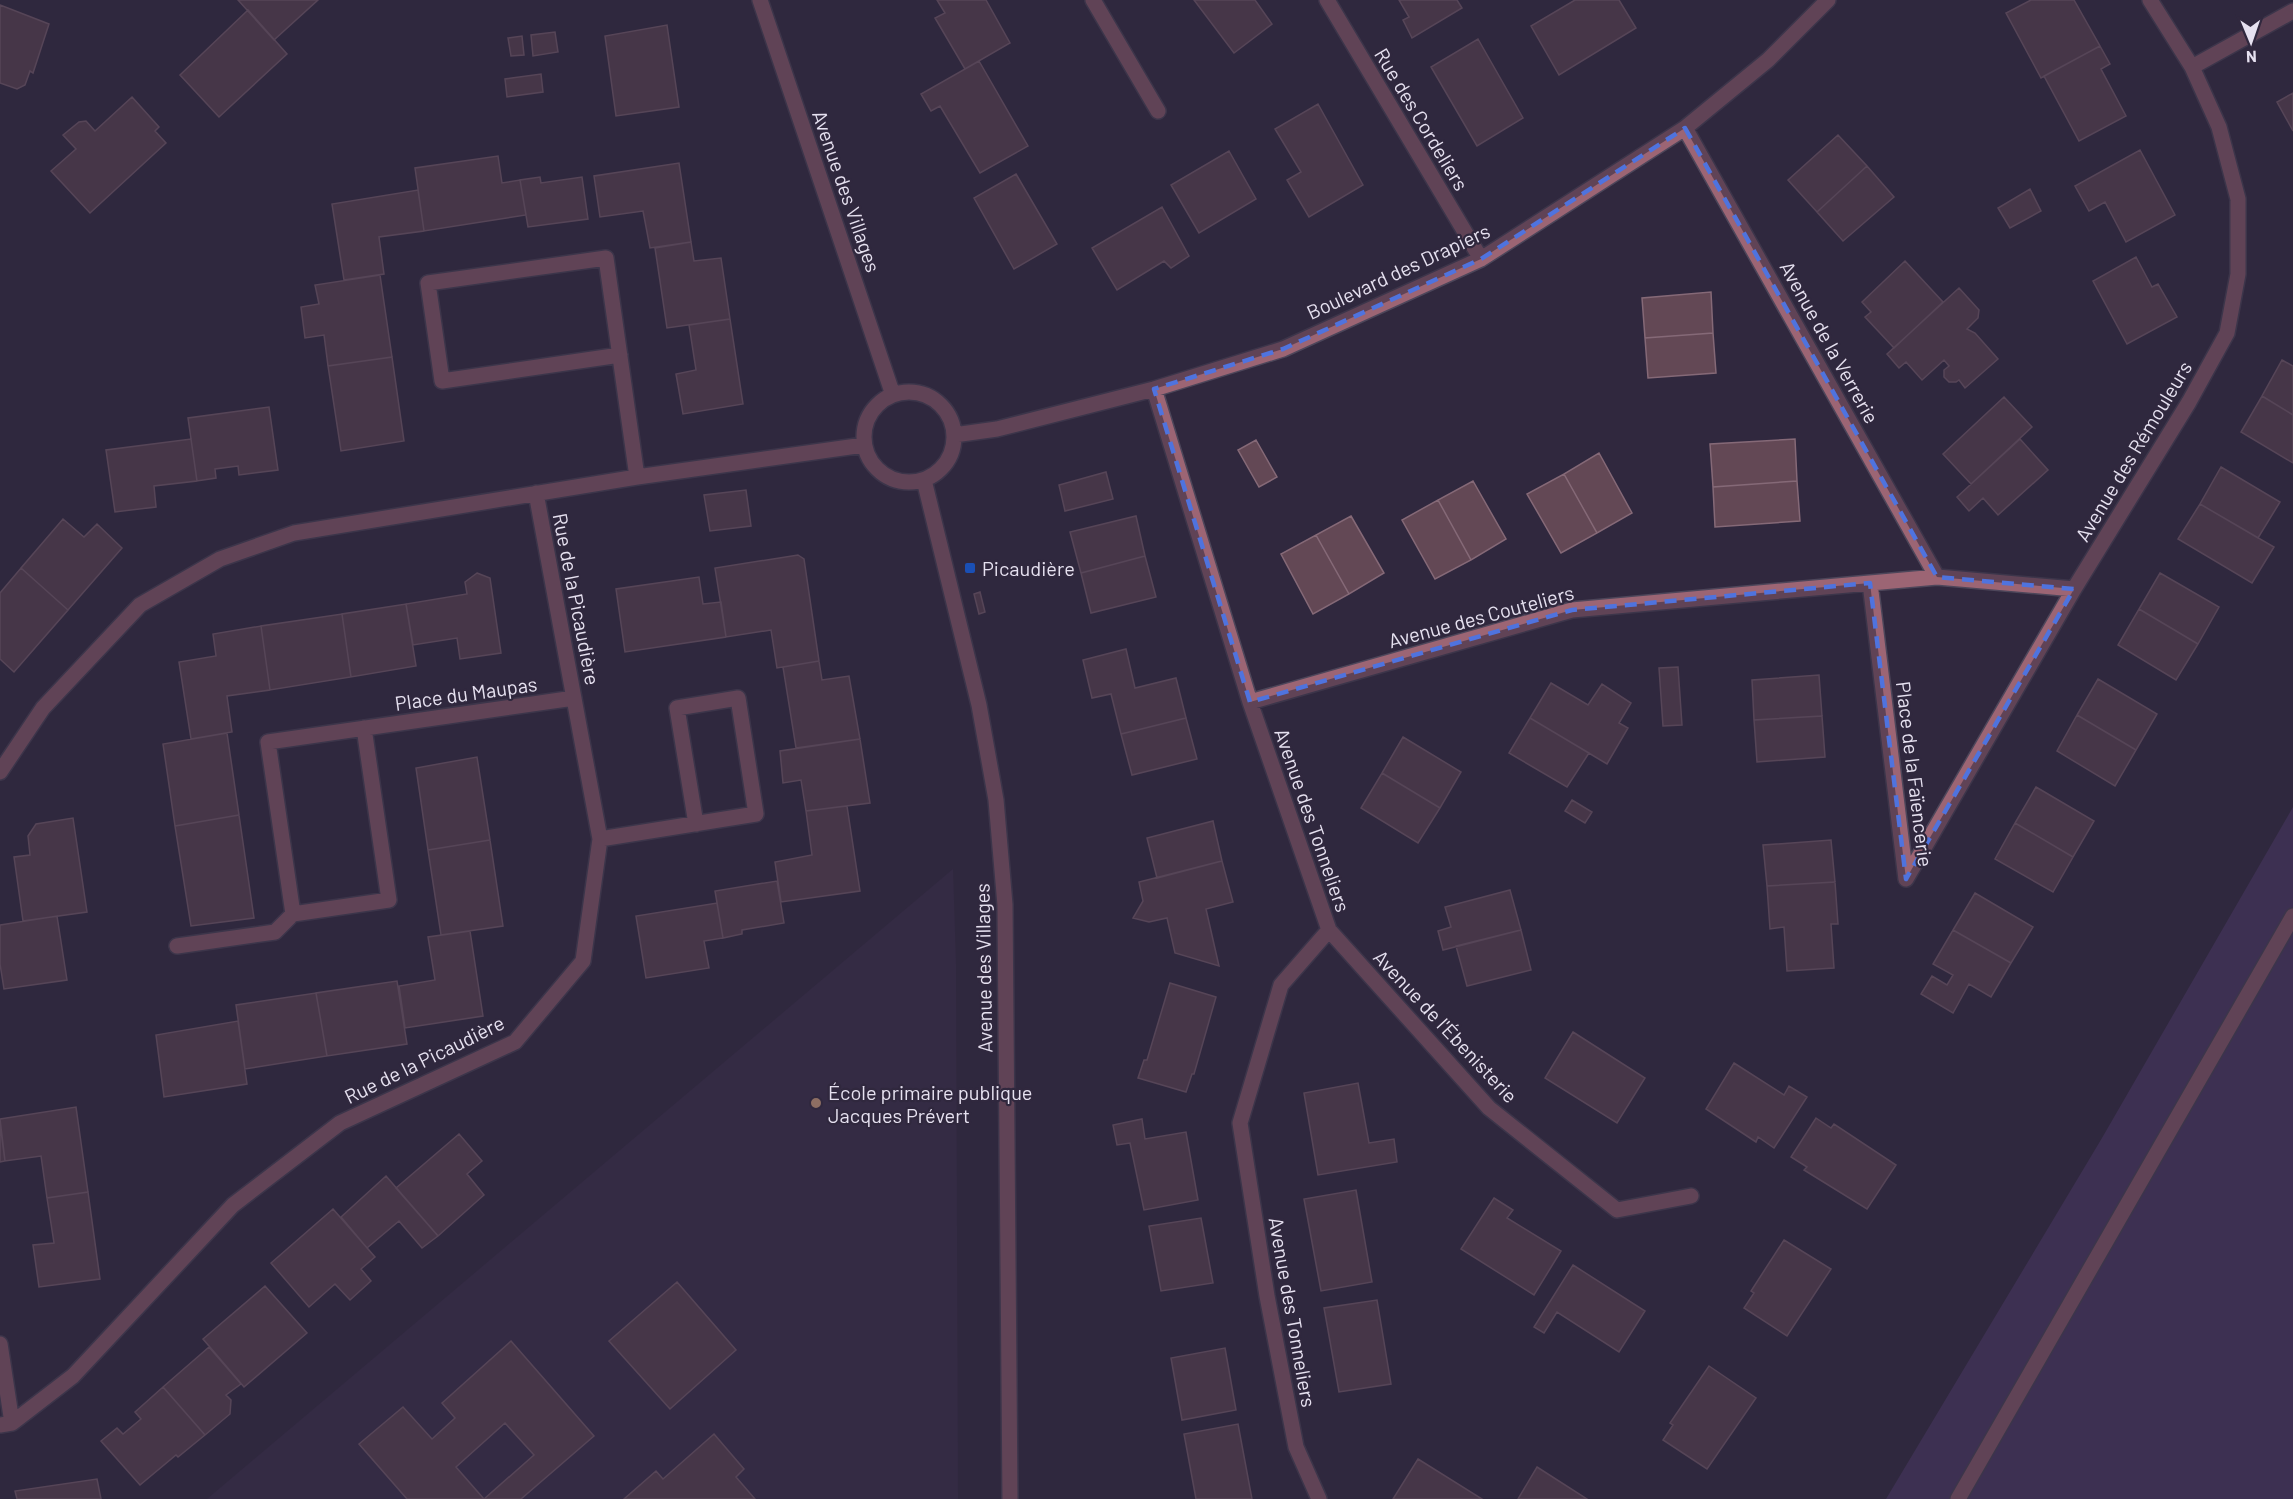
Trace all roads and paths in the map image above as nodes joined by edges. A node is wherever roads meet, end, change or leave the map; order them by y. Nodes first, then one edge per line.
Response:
1 (760, 0) edge
2 (1093, 0) edge
3 (1327, 0) edge
4 (1828, 0) edge
5 (2150, 0) edge
6 (2293, 12) edge
7 (2192, 67) junction
8 (1158, 111) dead end
9 (1685, 128) junction
10 (1481, 259) junction
11 (620, 355) junction
12 (1154, 389) junction
13 (893, 395) junction
14 (954, 435) junction
15 (864, 445) junction
16 (637, 477) junction
17 (924, 480) junction
18 (536, 493) junction
19 (1937, 577) junction
20 (1870, 583) junction
21 (2074, 590) junction
22 (574, 699) junction
23 (1250, 702) junction
24 (364, 728) junction
25 (0, 772) edge
26 (696, 824) junction
27 (600, 839) junction
28 (293, 914) junction
29 (2293, 916) edge
30 (1329, 930) junction
31 (177, 946) dead end
32 (1692, 1196) dead end
33 (0, 1344) edge
34 (6, 1424) edge
35 (1010, 1499) edge
36 (1319, 1499) edge
37 (1958, 1499) edge

1 - 13 street, Avenue des Villages
2 - 8 street
3 - 10 street, Rue des Cordeliers
4 - 9 street, Boulevard des Drapiers
5 - 7 street, Avenue des Rémouleurs
6 - 7 street
7 - 21 street, Avenue des Rémouleurs
9 - 10 street, Boulevard des Drapiers
9 - 19 street, Avenue de la Verrerie
10 - 12 street, Boulevard des Drapiers
11 - 11 street
11 - 16 street
12 - 14 street, Boulevard des Drapiers
12 - 23 street, Avenue des Tonneliers
13 - 14 street
13 - 15 street
14 - 17 street
15 - 16 street, Rue de la Picaudière
15 - 17 street
16 - 18 street, Rue de la Picaudière
17 - 35 street, Avenue des Villages
18 - 22 street, Rue de la Picaudière
18 - 25 street, Rue de la Picaudière
19 - 20 street
19 - 21 street
20 - 21 street, Place de la Faïencerie
20 - 23 street, Avenue des Couteliers
22 - 24 street, Place du Maupas
22 - 27 street, Rue de la Picaudière
23 - 30 street, Avenue des Tonneliers
24 - 28 street, Place du Maupas
24 - 28 street
26 - 26 street
26 - 27 street
27 - 34 street, Rue de la Picaudière
28 - 31 street
29 - 37 street
30 - 32 street, Avenue de l'Ébenisterie
30 - 36 street, Avenue des Tonneliers
33 - 34 street

